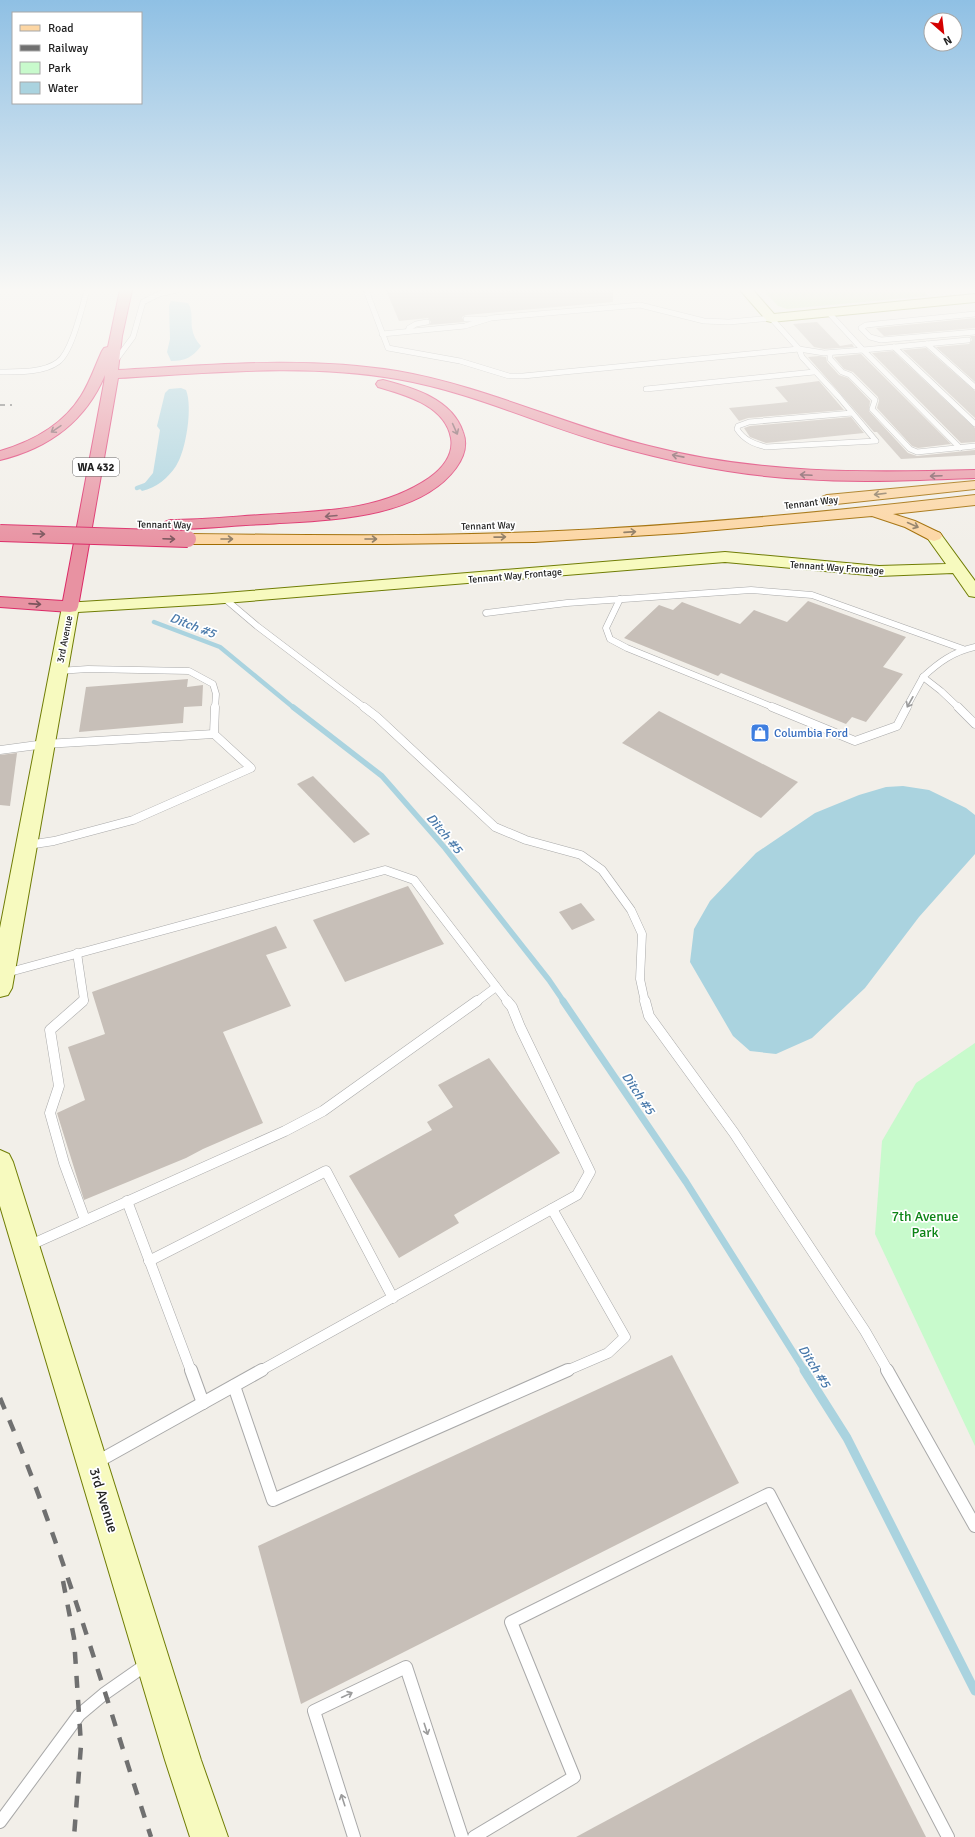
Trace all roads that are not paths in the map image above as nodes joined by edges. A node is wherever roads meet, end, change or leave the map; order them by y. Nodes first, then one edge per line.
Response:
1 (97, 376) edge
2 (111, 376) edge
3 (192, 376) edge
4 (216, 376) edge
5 (328, 376) edge
6 (397, 376) edge
7 (508, 376) edge
8 (526, 376) edge
9 (780, 376) edge
10 (818, 376) edge
11 (851, 376) edge
12 (888, 376) edge
13 (924, 376) edge
14 (962, 376) edge
15 (975, 387) edge
16 (646, 388) dead end
17 (852, 413) junction
18 (975, 424) edge
19 (975, 446) edge
20 (960, 448) junction
21 (0, 456) edge
22 (975, 474) edge
23 (975, 485) edge
24 (975, 500) edge
25 (813, 502) dead end
26 (950, 503) junction
27 (782, 506) dead end
28 (713, 512) dead end
29 (863, 512) junction
30 (628, 518) dead end
31 (70, 520) dead end
32 (199, 525) junction
33 (0, 533) edge
34 (934, 536) junction
35 (188, 539) joint
36 (958, 568) junction
37 (975, 592) edge
38 (224, 598) junction
39 (620, 599) junction
40 (0, 602) edge
41 (70, 607) junction
42 (486, 613) dead end
43 (975, 647) edge
44 (963, 649) junction
45 (58, 672) junction
46 (924, 677) junction
47 (975, 724) edge
48 (214, 734) junction
49 (44, 744) junction
50 (0, 750) edge
51 (26, 846) junction
52 (77, 953) junction
53 (1, 981) edge
54 (496, 987) junction
55 (0, 1162) edge
56 (127, 1201) junction
57 (552, 1209) junction
58 (85, 1220) junction
59 (26, 1247) junction
60 (149, 1261) junction
61 (393, 1298) junction
62 (234, 1386) junction
63 (203, 1403) junction
64 (93, 1464) junction
65 (975, 1526) edge
66 (153, 1660) junction
67 (0, 1822) edge
68 (209, 1837) edge
69 (354, 1837) edge
70 (462, 1837) edge
71 (474, 1837) edge
72 (948, 1837) edge

1 -> 21 highway
2 - 41 highway, 3rd Avenue / WA 432
3 -> 4 highway
5 -> 32 highway
22 -> 6 highway
7 - 8 lane
9 - 16 lane
10 - 17 lane
11 - 20 lane
12 - 20 lane
13 - 18 lane
14 - 15 lane
17 - 17 lane
19 - 20 lane
23 -> 25 main road, Tennant Way
24 - 26 main road, Tennant Way
26 - 29 main road, Tennant Way
26 - 34 main road
27 - 28 main road, Tennant Way
29 -> 34 main road
35 -> 29 main road, Tennant Way
30 - 32 main road, Tennant Way
31 - 32 highway, Tennant Way
33 -> 35 highway, Tennant Way, bridge
34 - 36 main road
36 - 37 main road
36 - 38 main road, Tennant Way Frontage
38 - 41 main road, Tennant Way Frontage
38 - 65 lane
39 - 42 lane
39 - 44 lane
46 -> 39 lane
40 -> 41 highway
41 - 45 main road, 3rd Avenue
43 - 44 lane
44 - 46 lane
45 - 48 lane
45 - 49 main road, 3rd Avenue
46 - 47 lane
48 - 49 lane
48 - 51 lane
49 - 50 lane
49 - 51 main road, 3rd Avenue
51 - 53 main road, 3rd Avenue
52 - 53 lane
52 - 54 lane
52 - 58 lane
54 - 56 lane
54 - 57 lane
55 - 59 main road, 3rd Avenue
56 - 58 lane
56 - 60 lane
57 - 61 lane
57 - 62 lane
58 - 59 lane
59 - 64 main road, 3rd Avenue
60 - 61 lane
60 - 63 lane
61 - 62 lane
62 - 63 lane
63 - 64 lane
64 - 66 main road, 3rd Avenue
66 - 67 lane
66 - 68 main road, 3rd Avenue
69 -> 70 lane
71 - 72 lane

